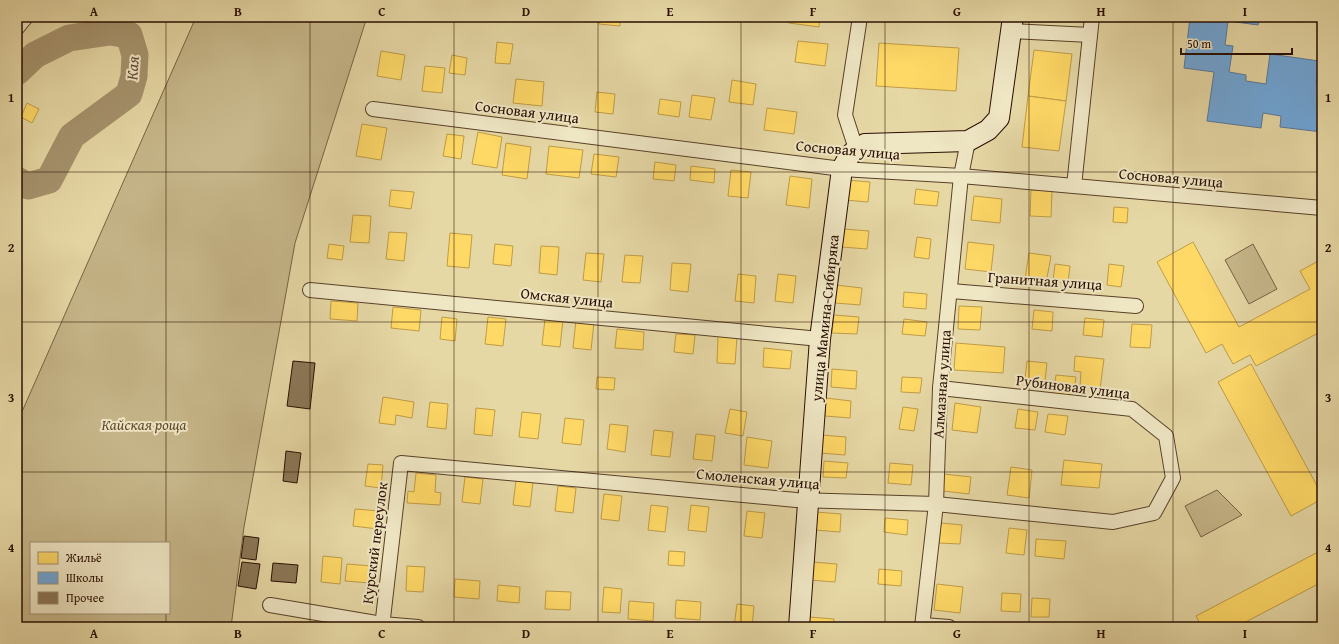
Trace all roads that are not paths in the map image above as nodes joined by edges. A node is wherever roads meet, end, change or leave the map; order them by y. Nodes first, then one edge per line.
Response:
1 (26, 17) edge
2 (860, 17) edge
3 (1092, 17) edge
4 (1012, 24) edge
5 (17, 28) edge
6 (1090, 35) junction
7 (373, 109) dead end
8 (968, 141) junction
9 (856, 149) junction
10 (842, 169) junction
11 (961, 176) junction
12 (1074, 186) junction
13 (1322, 208) edge
14 (310, 290) dead end
15 (951, 291) junction
16 (1136, 306) dead end
17 (820, 339) junction
18 (940, 388) junction
19 (401, 463) joint
20 (809, 502) junction
21 (936, 504) junction
22 (1113, 522) joint
23 (270, 605) dead end
24 (382, 625) edge
25 (923, 626) edge
26 (418, 627) edge
27 (799, 627) edge
28 (949, 627) edge

1 - 5 street
2 - 9 street
3 - 6 street
4 - 6 street
4 - 8 street
6 - 12 street
7 - 10 street, Сосновая улица
8 - 9 street
8 - 11 street, Алмазная улица
9 - 10 street, улица Мамина-Сибиряка
10 - 11 street, Сосновая улица
10 - 17 street, улица Мамина-Сибиряка
11 - 12 street, Сосновая улица
11 - 15 street, Алмазная улица
12 - 13 street, Сосновая улица
14 - 17 street, Омская улица
15 - 16 street, Гранитная улица
15 - 18 street, Алмазная улица
17 - 20 street, улица Мамина-Сибиряка
18 - 21 street, Алмазная улица
18 - 22 street, Рубиновая улица
19 - 20 street, Смоленская улица
19 - 24 street, Курский переулок
20 - 21 street, Смоленская улица
20 - 27 street, улица Мамина-Сибиряка
21 - 22 street, Смоленская улица
21 - 25 street, Алмазная улица
23 - 24 street
24 - 26 street
25 - 28 street

